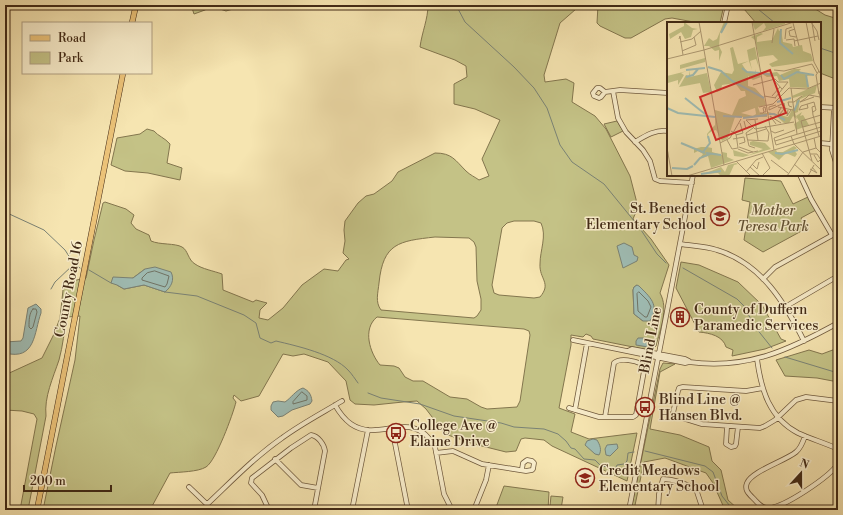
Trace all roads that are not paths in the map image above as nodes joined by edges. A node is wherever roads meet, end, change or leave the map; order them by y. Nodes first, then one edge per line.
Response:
1 (136, 5) edge
2 (728, 5) edge
3 (132, 22) edge
4 (724, 22) edge
5 (122, 74) edge
6 (613, 91) junction
7 (605, 92) dead end
8 (667, 93) edge
9 (821, 107) edge
10 (836, 108) edge
11 (667, 131) edge
12 (635, 142) junction
13 (821, 144) edge
14 (832, 144) junction
15 (838, 169) edge
16 (693, 176) edge
17 (800, 176) edge
18 (692, 183) junction
19 (838, 232) edge
20 (832, 235) junction
21 (680, 244) junction
22 (838, 276) edge
23 (763, 278) junction
24 (785, 306) junction
25 (838, 323) edge
26 (573, 340) dead end
27 (804, 341) junction
28 (587, 342) junction
29 (658, 356) junction
30 (757, 359) junction
31 (763, 388) junction
32 (342, 400) dead end
33 (838, 401) edge
34 (335, 405) junction
35 (569, 408) dead end
36 (575, 410) junction
37 (605, 417) junction
38 (778, 417) junction
39 (728, 427) junction
40 (738, 427) junction
41 (392, 428) junction
42 (368, 430) junction
43 (805, 436) junction
44 (838, 449) edge
45 (436, 453) junction
46 (275, 459) junction
47 (838, 464) edge
48 (489, 465) junction
49 (522, 469) dead end
50 (189, 486) dead end
51 (318, 488) junction
52 (207, 504) junction
53 (37, 510) edge
54 (201, 510) edge
55 (213, 510) edge
56 (269, 510) edge
57 (314, 510) edge
58 (352, 510) edge
59 (408, 510) edge
60 (452, 510) edge
61 (474, 510) edge
62 (629, 510) edge
63 (658, 510) edge
64 (703, 510) edge

1 - 3 main road
2 - 4 street
5 - 53 main road, County Road 16
6 - 7 street
6 - 8 street
6 - 12 street
9 - 10 street
10 - 14 street
11 - 12 street
12 - 18 street
13 - 14 street
14 - 15 street
16 - 18 street, Blind Line
17 - 20 street
18 - 21 street, Blind Line
19 - 20 street
20 - 23 street
21 - 23 street
21 - 29 street, Blind Line
22 - 24 street
23 - 24 street
24 - 27 street
25 - 27 street
26 - 28 street
27 - 30 street
28 - 29 street
28 - 36 street
29 - 30 street
29 - 62 street, Blind Line
30 - 31 street
31 - 38 street
31 - 39 street
32 - 34 street
33 - 38 street
34 - 42 street
34 - 52 street
35 - 36 street
36 - 37 street
37 - 37 street
38 - 40 street
38 - 43 street
39 - 40 street
39 - 40 street
41 - 42 street
41 - 45 street
41 - 59 street
42 - 58 street
43 - 44 street
43 - 47 street
45 - 48 street
45 - 60 street
46 - 51 street
46 - 51 street
46 - 56 street
48 - 49 street
48 - 61 street
50 - 52 street
51 - 57 street
52 - 54 street
52 - 55 street
63 - 64 street

